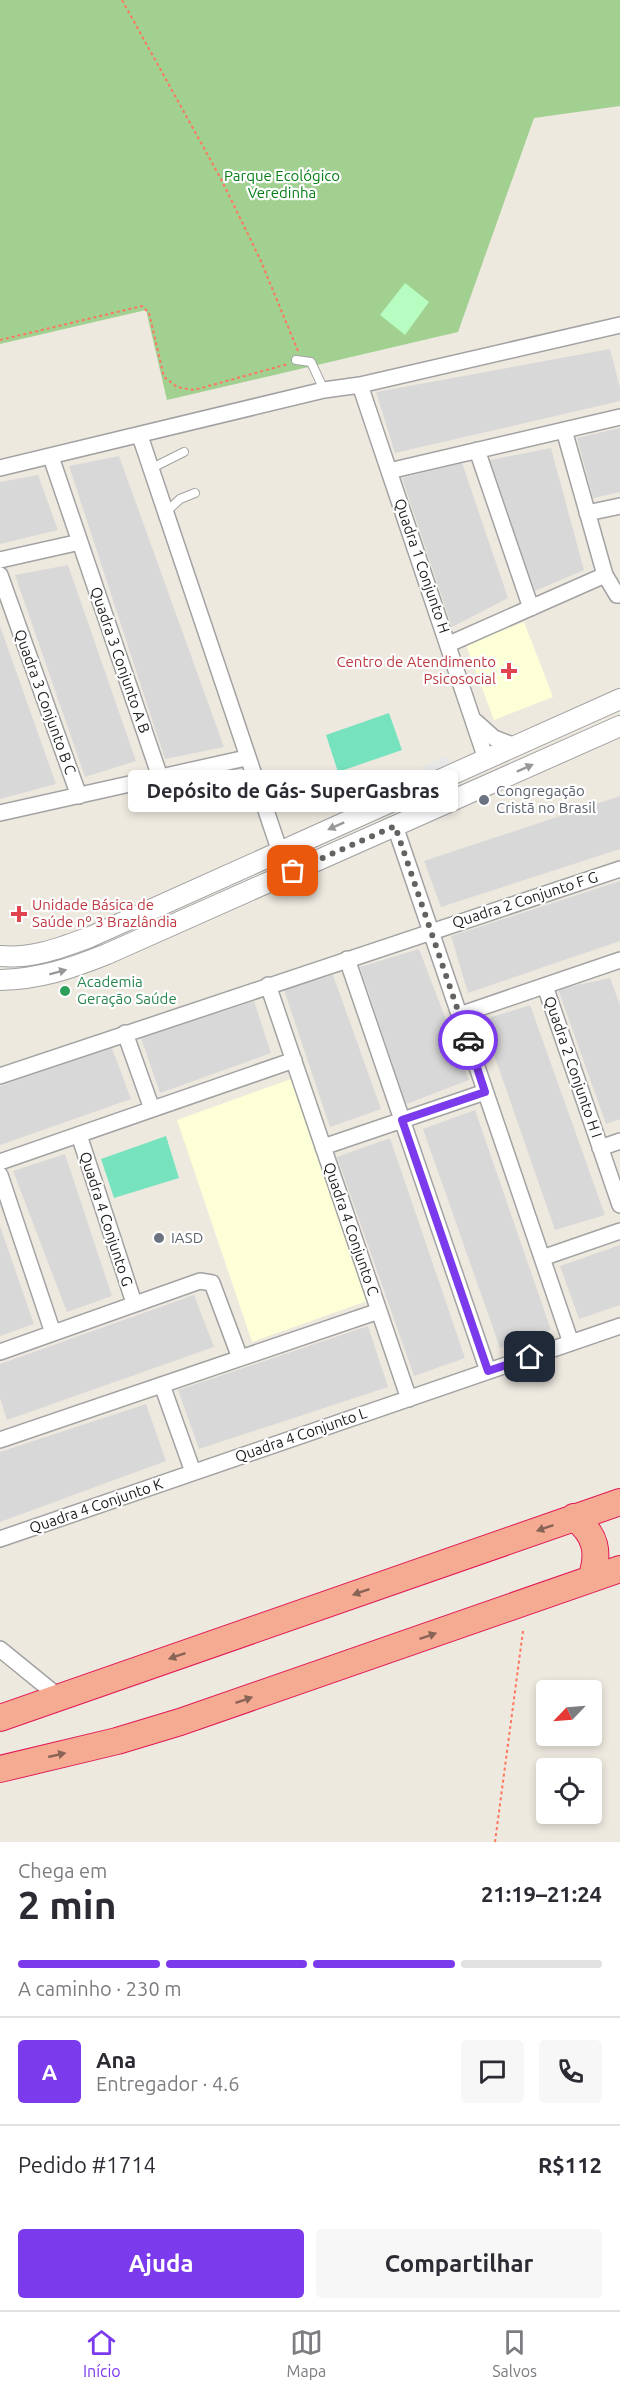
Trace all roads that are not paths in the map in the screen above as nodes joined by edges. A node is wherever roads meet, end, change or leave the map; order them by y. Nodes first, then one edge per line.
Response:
1 (620, 325) edge
2 (296, 360) road end
3 (360, 385) junction
4 (324, 390) junction
5 (620, 417) edge
6 (564, 430) junction
7 (140, 436) junction
8 (477, 450) junction
9 (184, 452) dead end
10 (51, 457) junction
11 (0, 468) edge
12 (150, 469) junction
13 (389, 471) junction
14 (195, 493) dead end
15 (620, 506) edge
16 (165, 513) junction
17 (587, 513) junction
18 (80, 542) junction
19 (0, 560) edge
20 (0, 575) edge
21 (605, 575) junction
22 (620, 595) edge
23 (531, 608) junction
24 (449, 644) junction
25 (620, 699) edge
26 (474, 720) junction
27 (619, 731) edge
28 (515, 746) junction
29 (246, 758) junction
30 (486, 759) junction
31 (160, 777) junction
32 (79, 796) junction
33 (0, 813) edge
34 (395, 826) junction
35 (280, 852) junction
36 (620, 869) edge
37 (222, 878) junction
38 (192, 891) junction
39 (231, 899) junction
40 (198, 914) junction
41 (431, 931) junction
42 (0, 956) edge
43 (347, 959) junction
44 (620, 960) edge
45 (0, 980) edge
46 (268, 985) junction
47 (545, 986) junction
48 (459, 1015) junction
49 (125, 1033) junction
50 (294, 1060) junction
51 (0, 1076) edge
52 (485, 1092) junction
53 (152, 1109) junction
54 (402, 1120) junction
55 (79, 1135) junction
56 (620, 1140) edge
57 (323, 1147) junction
58 (600, 1148) junction
59 (0, 1162) edge
60 (0, 1174) edge
61 (620, 1205) edge
62 (620, 1231) edge
63 (542, 1258) junction
64 (134, 1303) junction
65 (379, 1311) junction
66 (620, 1326) edge
67 (53, 1333) junction
68 (571, 1343) junction
69 (0, 1352) edge
70 (240, 1358) junction
71 (488, 1371) junction
72 (162, 1385) junction
73 (409, 1398) junction
74 (0, 1440) edge
75 (193, 1472) junction
76 (620, 1502) edge
77 (574, 1517) junction
78 (0, 1539) edge
79 (620, 1569) edge
80 (591, 1579) junction
81 (0, 1648) edge
82 (59, 1697) junction
83 (0, 1718) edge
84 (0, 1769) edge

1 - 3 street
2 - 4 lane
3 - 4 street
3 - 13 street, Quadra 1 Conjunto H
4 - 7 street
5 - 6 street
6 - 8 street
6 - 17 street
7 - 10 street
7 - 12 street
8 - 13 street
8 - 23 street
9 - 12 lane
10 - 11 street
10 - 18 street, Quadra 3 Conjunto A B
12 - 16 street
13 - 24 street, Quadra 1 Conjunto H
14 - 16 lane
15 - 17 street
16 - 29 street
17 - 21 street
18 - 19 street
18 - 31 street, Quadra 3 Conjunto A B
20 - 32 street, Quadra 3 Conjunto B C
21 - 22 street
21 - 23 street, Quadra 1 Conjunto H
23 - 24 street, Quadra 1 Conjunto H
24 - 26 street
25 - 28 street
26 - 28 street
26 - 30 street
34 -> 27 street
28 - 30 street
29 - 31 street
29 - 35 street
30 -> 35 street
31 - 32 street
32 - 33 street
34 - 39 street
34 - 41 street
35 - 37 street
36 - 41 street, Quadra 2 Conjunto F G
37 - 38 street
37 - 39 street
38 - 40 street
38 - 42 street
39 - 40 street
45 -> 40 street
41 - 43 street, Quadra 2 Conjunto F G
41 - 48 street
43 - 46 street, Quadra 2 Conjunto F G
43 - 54 street
44 - 47 street
46 - 49 street, Quadra 2 Conjunto F G
46 - 50 street, Quadra 4 Conjunto C
47 - 48 street
47 - 58 street, Quadra 2 Conjunto H I
48 - 52 street
49 - 51 street, Quadra 2 Conjunto F G
49 - 53 street
50 - 53 street
50 - 57 street, Quadra 4 Conjunto C
52 - 54 street
52 - 63 street
53 - 55 street
54 - 57 street
54 - 71 street
55 - 59 street
55 - 64 street, Quadra 4 Conjunto G
56 - 58 street
57 - 65 street, Quadra 4 Conjunto C
58 - 61 street, Quadra 2 Conjunto H I
60 - 67 street
62 - 63 street
63 - 68 street
64 - 67 street
64 - 70 street
65 - 70 street
65 - 73 street, Quadra 4 Conjunto C
66 - 68 street
67 - 69 street
68 - 71 street
70 - 72 street
71 - 73 street
72 - 74 street
72 - 75 street
73 - 75 street, Quadra 4 Conjunto L
75 - 78 street, Quadra 4 Conjunto K
76 - 77 highway
77 - 80 highway
77 -> 82 highway
79 - 80 highway
84 -> 80 highway
81 - 82 street
82 - 83 highway

